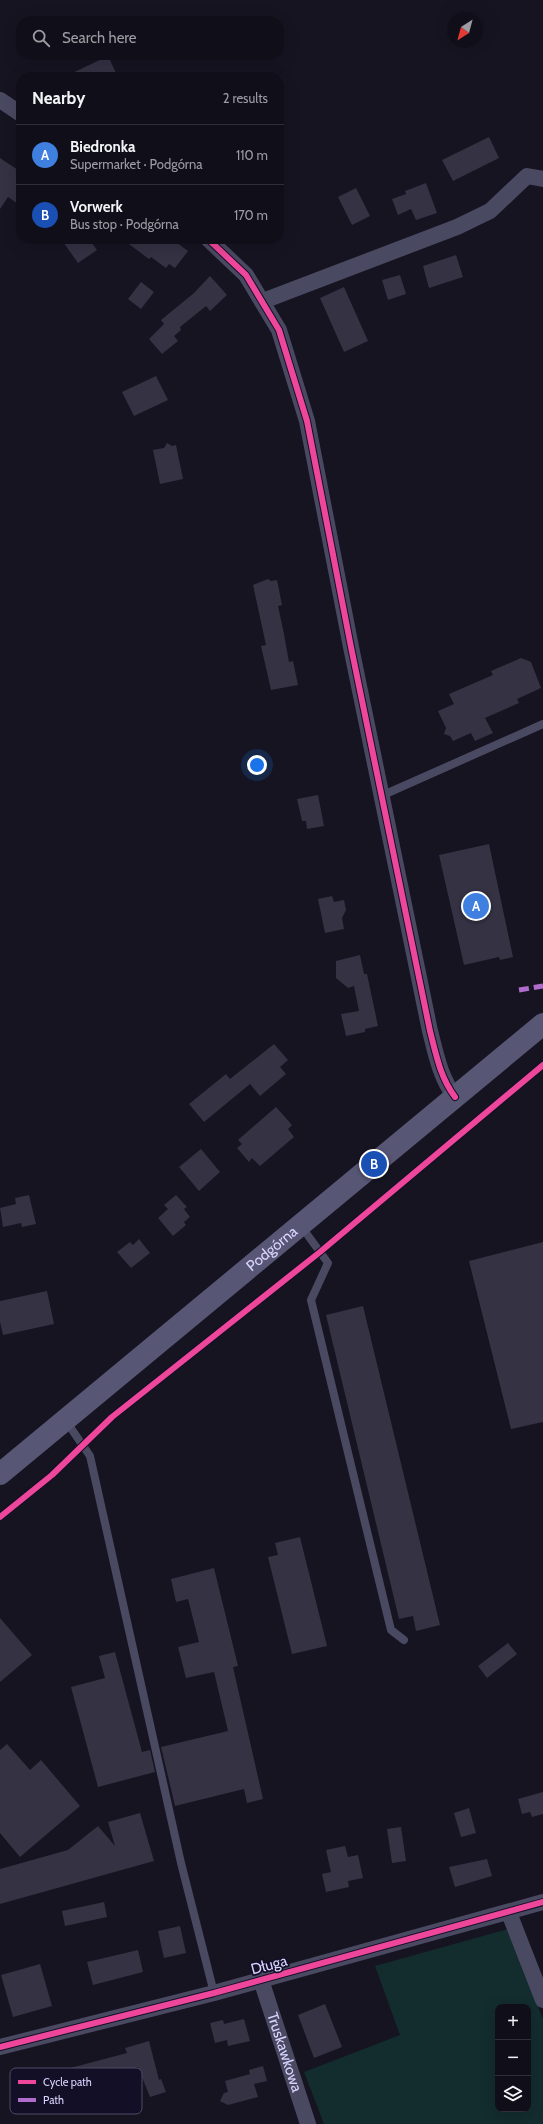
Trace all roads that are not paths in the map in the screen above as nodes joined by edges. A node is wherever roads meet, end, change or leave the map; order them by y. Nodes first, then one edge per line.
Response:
1 (0, 100) edge
2 (16, 111) edge
3 (543, 179) edge
4 (213, 244) edge
5 (263, 301) junction
6 (543, 724) edge
7 (381, 796) junction
8 (543, 1024) edge
9 (455, 1097) junction
10 (300, 1225) junction
11 (66, 1420) junction
12 (0, 1474) edge
13 (404, 1640) dead end
14 (543, 1902) edge
15 (509, 1913) junction
16 (261, 1980) junction
17 (214, 1993) junction
18 (543, 2000) edge
19 (0, 2047) edge
20 (308, 2124) edge

1 - 2 street
3 - 5 street
4 - 5 street
5 - 7 street
6 - 7 lane
7 - 9 street
8 - 9 main road, Podgórna
9 - 10 main road, Podgórna
10 - 11 main road, Podgórna
10 - 13 lane
11 - 12 main road, Podgórna
11 - 17 lane
14 - 15 street, Długa
15 - 16 street, Długa
15 - 18 street
16 - 17 street, Długa
16 - 20 street, Truskawkowa
17 - 19 street, Długa

